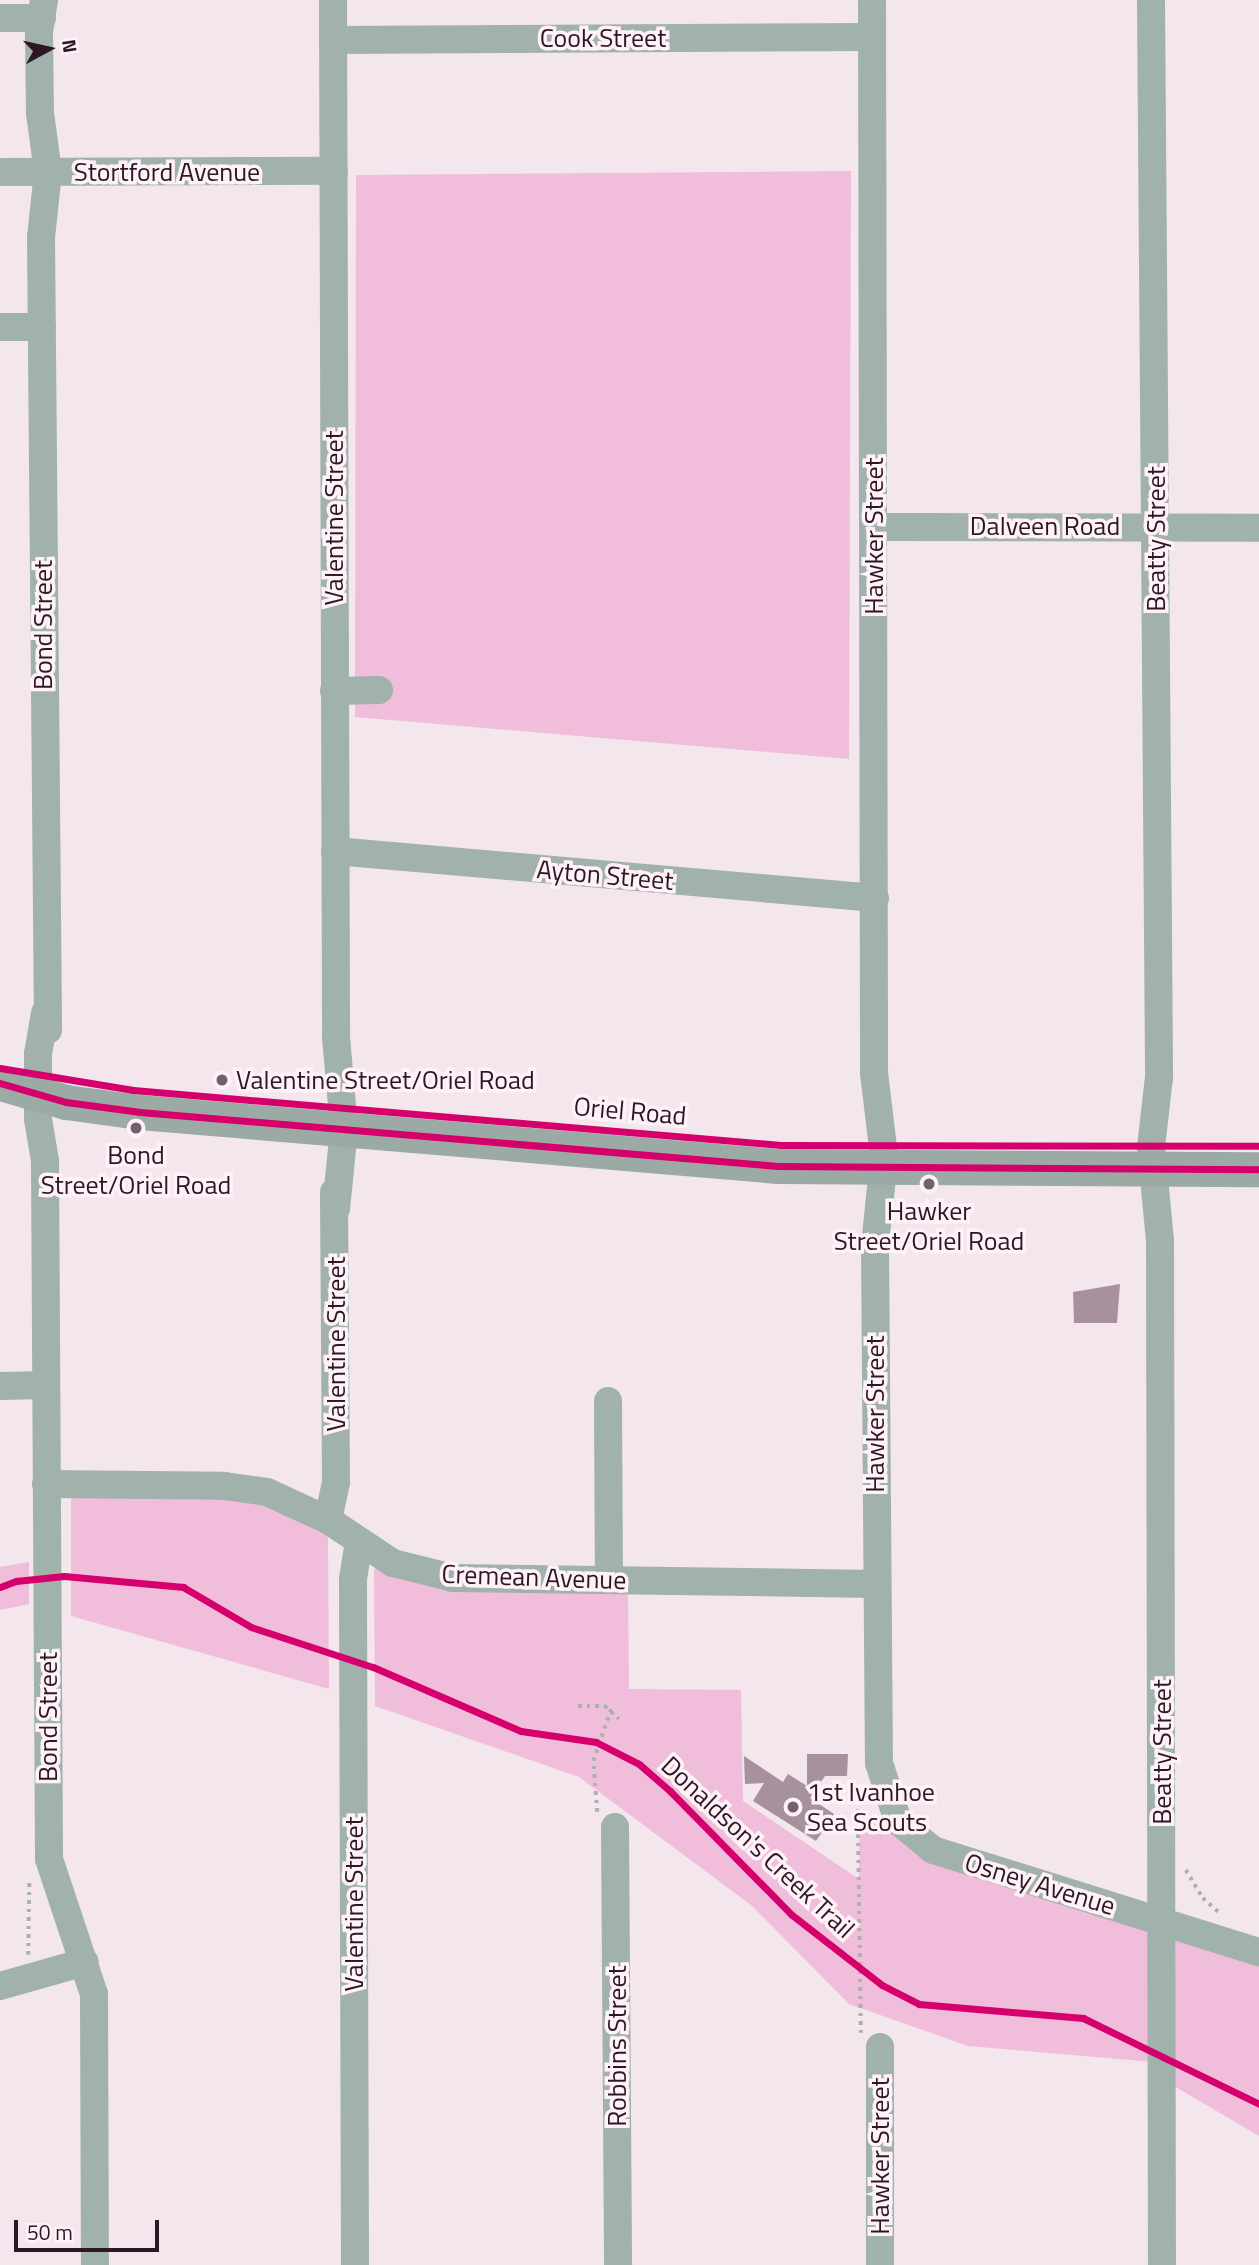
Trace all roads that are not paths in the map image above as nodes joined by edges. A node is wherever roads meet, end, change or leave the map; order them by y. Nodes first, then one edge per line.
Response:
1 (333, 0) edge
2 (873, 0) edge
3 (1151, 0) edge
4 (43, 9) edge
5 (0, 18) edge
6 (872, 37) junction
7 (333, 40) junction
8 (334, 171) junction
9 (0, 172) edge
10 (40, 172) junction
11 (0, 327) edge
12 (42, 327) junction
13 (1156, 526) junction
14 (874, 527) junction
15 (1259, 528) edge
16 (379, 690) dead end
17 (334, 691) junction
18 (335, 851) junction
19 (875, 898) junction
20 (0, 1068) edge
21 (0, 1083) edge
22 (45, 1087) junction
23 (336, 1118) junction
24 (1259, 1146) edge
25 (1160, 1157) junction
26 (875, 1158) junction
27 (1259, 1169) edge
28 (0, 1385) edge
29 (46, 1385) junction
30 (608, 1401) dead end
31 (46, 1484) junction
32 (328, 1520) junction
33 (359, 1543) junction
34 (609, 1580) junction
35 (875, 1584) junction
36 (606, 1825) road end
37 (1163, 1923) junction
38 (1259, 1952) edge
39 (85, 1962) junction
40 (0, 1986) edge
41 (870, 2046) road end
42 (95, 2265) edge
43 (355, 2265) edge
44 (618, 2265) edge
45 (880, 2265) edge
46 (1162, 2265) edge

1 - 7 street, Valentine Street
2 - 6 street, Hawker Street
3 - 13 street, Beatty Street
4 - 5 street
4 - 10 street, Bond Street
6 - 7 street, Cook Street
6 - 14 street, Hawker Street
7 - 8 street, Valentine Street
8 - 10 street, Stortford Avenue
8 - 17 street, Valentine Street
9 - 10 street, Stortford Avenue
10 - 12 street, Bond Street
11 - 12 street
12 - 22 street, Bond Street
13 - 14 street, Dalveen Road
13 - 15 street, Dalveen Road
13 - 25 street, Beatty Street
14 - 19 street, Hawker Street
16 - 17 street
17 - 18 street, Valentine Street
18 - 19 street, Ayton Street
18 - 23 street, Valentine Street
19 - 26 street, Hawker Street
20 - 22 main road, Oriel Road
21 - 22 main road, Oriel Road
22 - 23 main road, Oriel Road
22 - 29 street, Bond Street
23 - 26 main road, Oriel Road
23 - 32 street, Valentine Street
24 - 25 main road, Oriel Road
25 - 26 main road, Oriel Road
25 - 27 main road, Oriel Road
25 - 37 street, Beatty Street
26 - 35 street, Hawker Street
28 - 29 street
29 - 31 street, Bond Street
30 - 34 street
31 - 32 street, Cremean Avenue
31 - 39 street, Bond Street
32 - 33 street, Cremean Avenue
33 - 34 street, Cremean Avenue
33 - 43 street, Valentine Street
34 - 35 street, Cremean Avenue
35 - 37 street, Osney Avenue
36 - 44 street, Robbins Street
37 - 38 street, Osney Avenue
37 - 46 street, Beatty Street
39 - 40 street
39 - 42 street, Bond Street
41 - 45 street, Hawker Street

